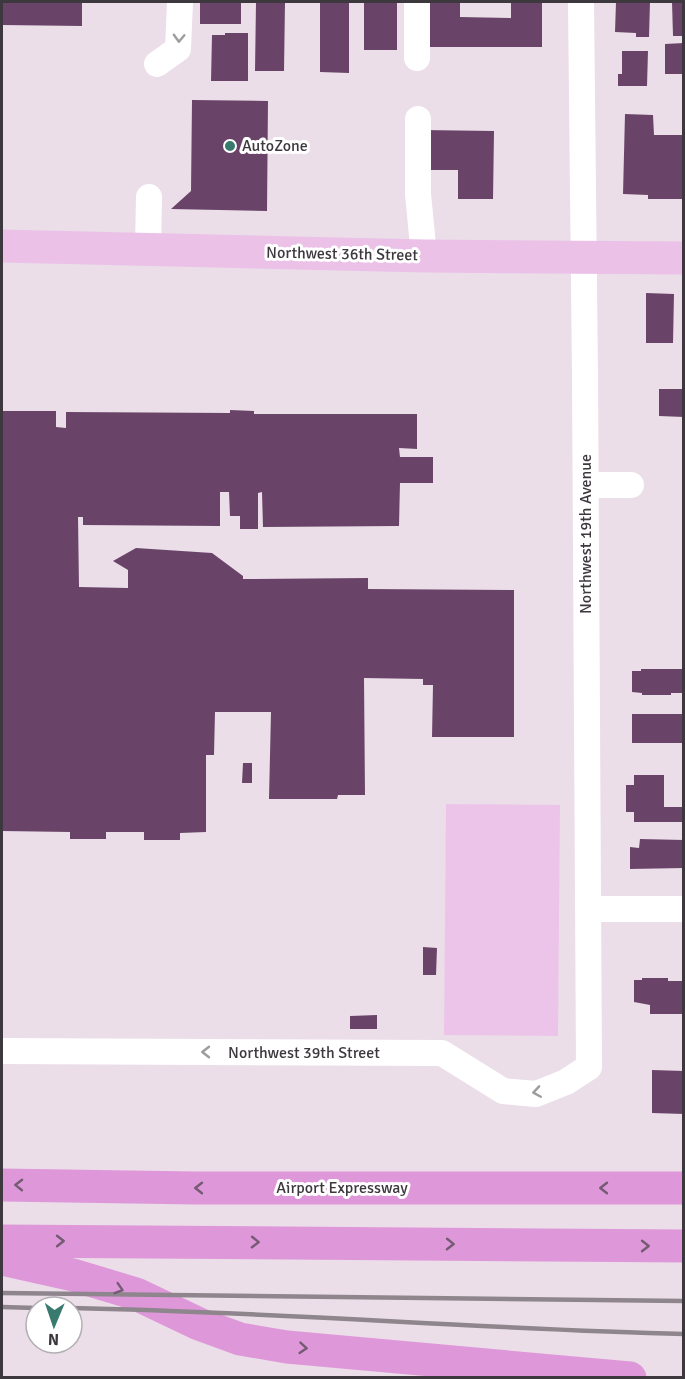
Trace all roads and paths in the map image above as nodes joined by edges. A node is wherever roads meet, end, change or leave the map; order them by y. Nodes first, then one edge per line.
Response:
1 (180, 2) edge
2 (417, 2) edge
3 (580, 2) edge
4 (417, 58) dead end
5 (157, 64) dead end
6 (418, 119) dead end
7 (148, 197) dead end
8 (2, 246) edge
9 (148, 248) junction
10 (424, 256) junction
11 (584, 257) junction
12 (684, 258) edge
13 (586, 485) junction
14 (631, 485) dead end
15 (588, 909) junction
16 (684, 909) edge
17 (2, 1051) edge
18 (589, 1067) joint
19 (2, 1185) edge
20 (684, 1188) edge
21 (2, 1240) edge
22 (684, 1246) edge
23 (2, 1259) edge
24 (387, 1355) junction
25 (462, 1377) edge
26 (630, 1377) edge

1 -> 5 street
2 - 4 street
3 - 11 street, Northwest 19th Avenue
6 - 10 street
7 - 9 street
8 - 9 main road, Northwest 36th Street
9 - 10 main road, Northwest 36th Street
10 - 11 main road, Northwest 36th Street
11 - 12 main road, Northwest 36th Street
11 - 13 street, Northwest 19th Avenue
13 - 14 street
13 - 15 street, Northwest 19th Avenue
15 - 16 street
15 - 18 street, Northwest 19th Avenue
18 -> 17 street, Northwest 39th Street
20 -> 19 highway, Airport Expressway
21 -> 22 highway
23 -> 24 highway
24 - 25 highway
24 - 26 highway

